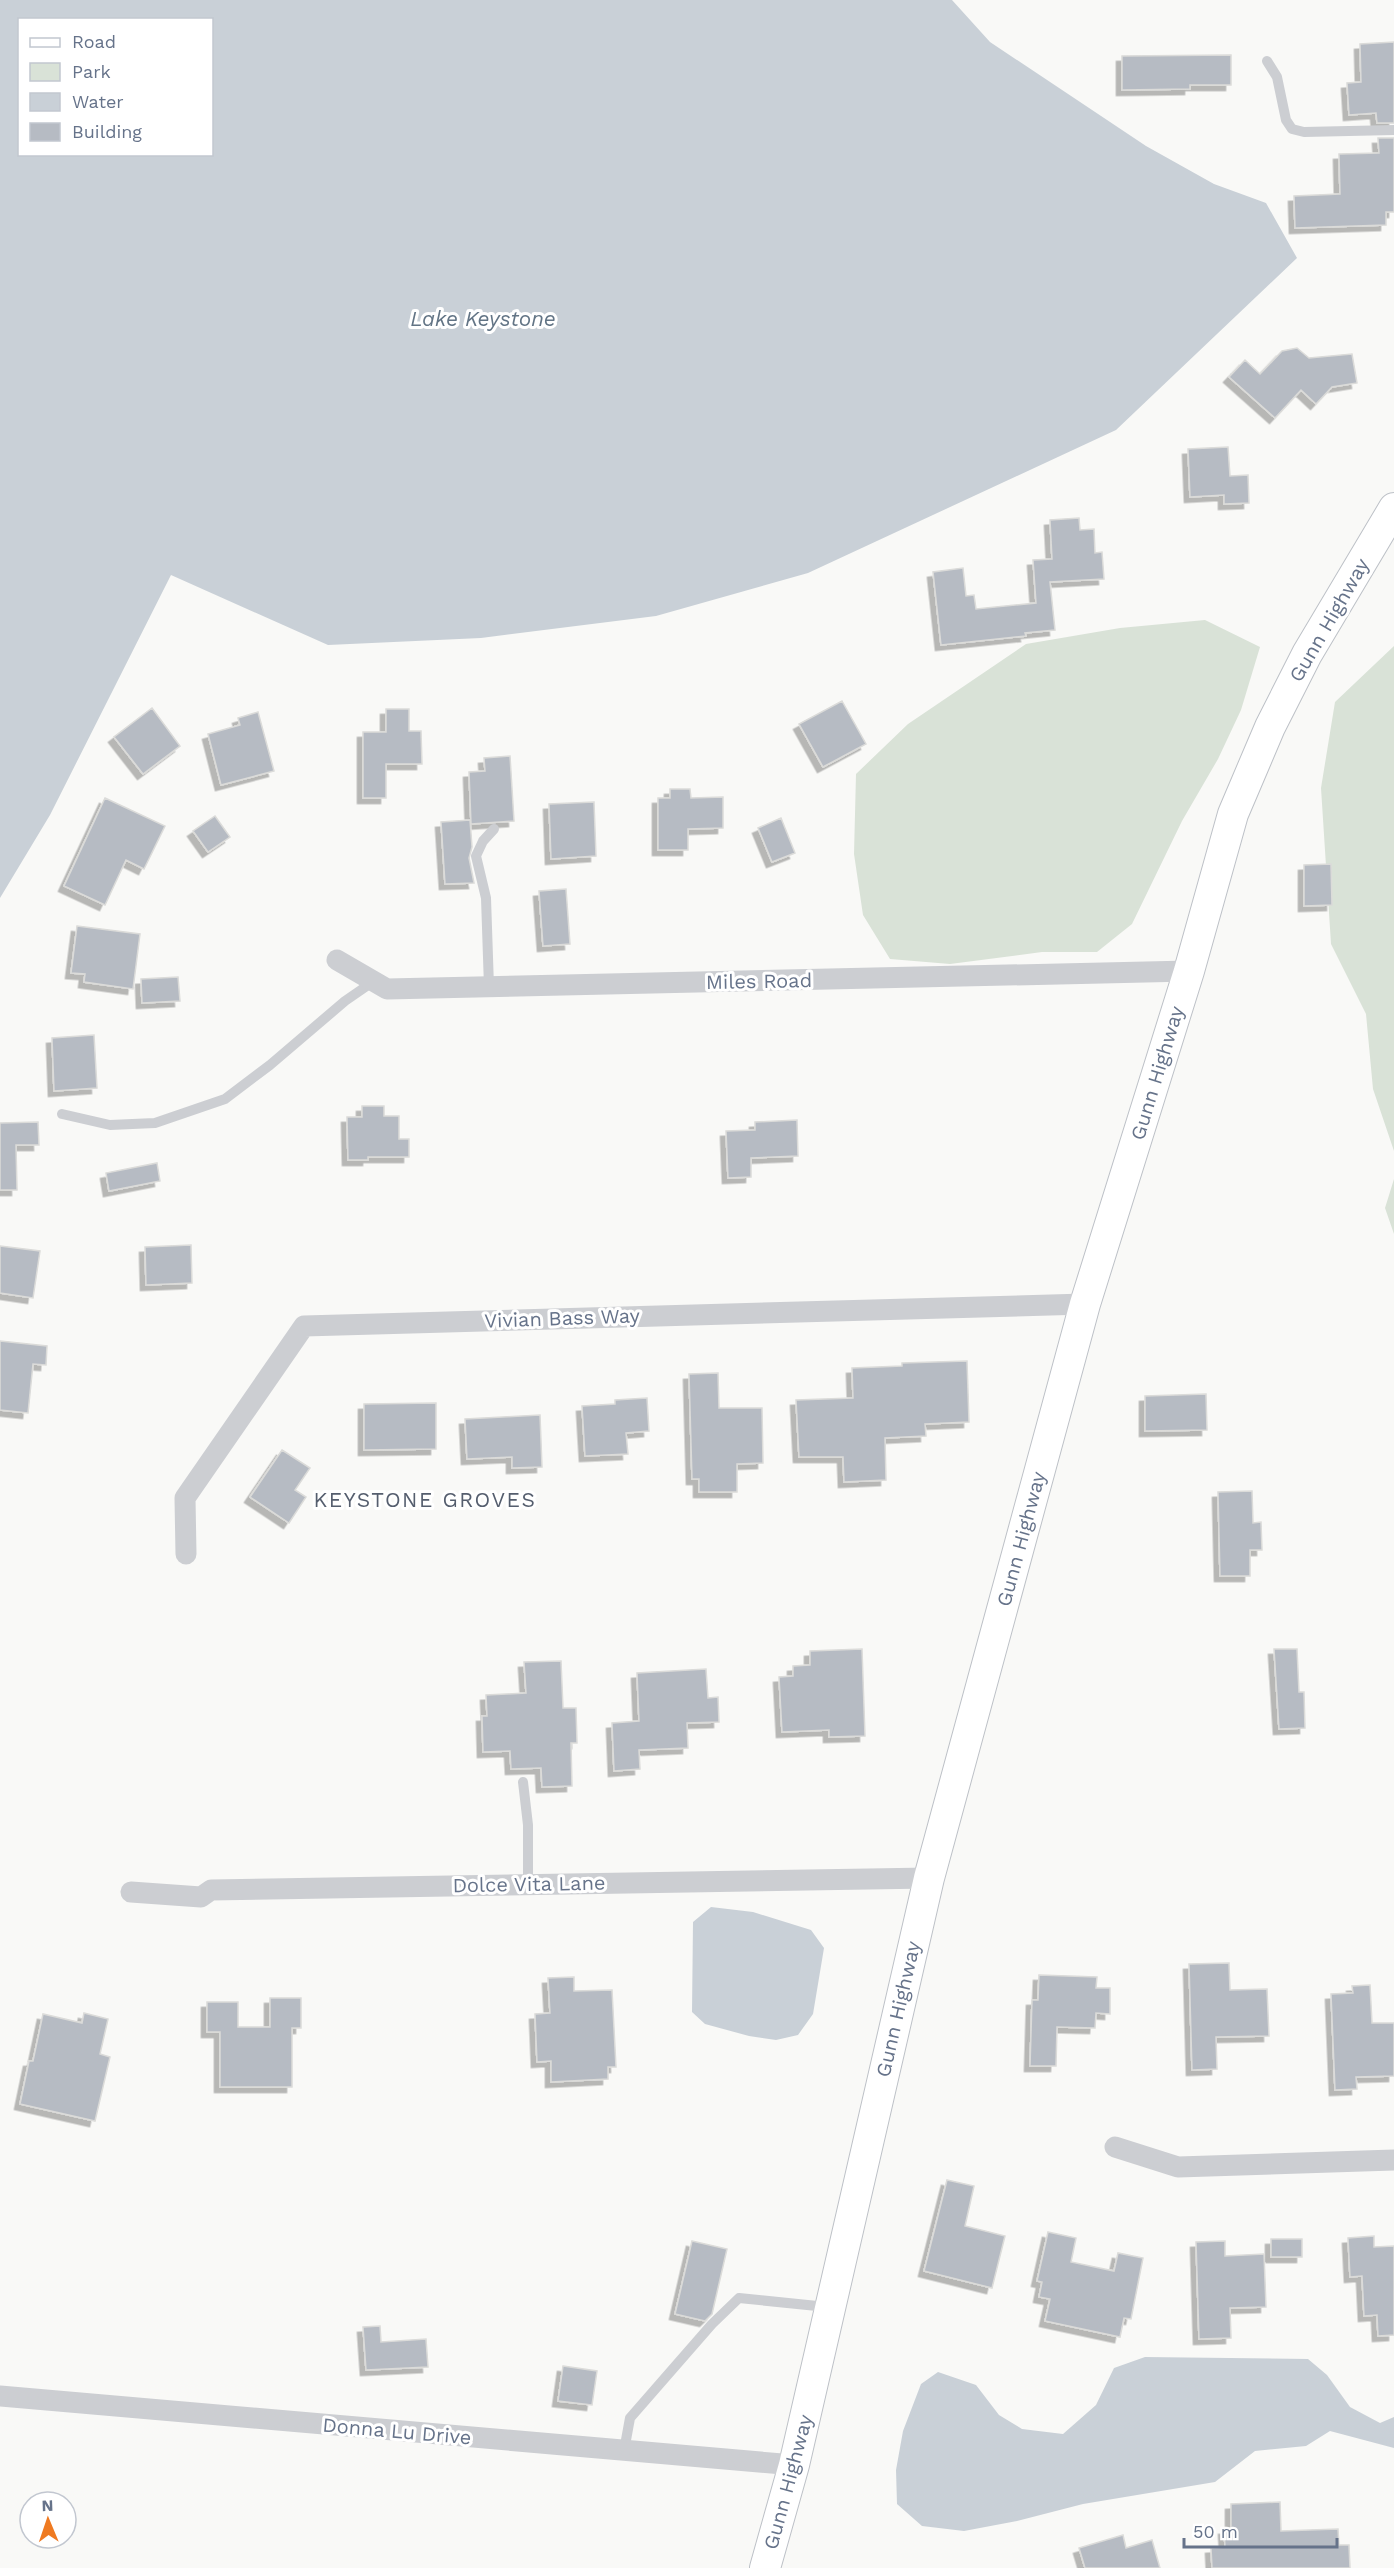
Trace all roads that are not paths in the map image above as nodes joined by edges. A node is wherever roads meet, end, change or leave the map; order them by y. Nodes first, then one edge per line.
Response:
1 (1267, 60) dead end
2 (1394, 130) edge
3 (1394, 508) edge
4 (1394, 518) edge
5 (1373, 544) junction
6 (494, 829) dead end
7 (336, 960) dead end
8 (1189, 971) junction
9 (374, 981) junction
10 (489, 987) junction
11 (62, 1114) dead end
12 (1085, 1304) junction
13 (186, 1554) dead end
14 (523, 1782) dead end
15 (929, 1878) junction
16 (528, 1884) junction
17 (131, 1892) dead end
18 (1114, 2147) dead end
19 (1394, 2160) edge
20 (830, 2307) junction
21 (0, 2396) edge
22 (624, 2451) junction
23 (794, 2465) junction
24 (765, 2568) edge

1 - 2 lane
3 - 5 main road, Gunn Highway
4 - 5 main road, Gunn Highway
5 - 8 main road, Gunn Highway
6 - 10 lane
7 - 9 street, Miles Road
8 - 10 street, Miles Road
8 - 12 main road, Gunn Highway
9 - 10 street, Miles Road
9 - 11 lane
12 - 13 street, Vivian Bass Way
12 - 15 main road, Gunn Highway
14 - 16 lane
15 - 16 street, Dolce Vita Lane
15 - 20 main road, Gunn Highway
16 - 17 street, Dolce Vita Lane
18 - 19 street
20 - 22 lane
20 - 23 main road, Gunn Highway
21 - 22 street, Donna Lu Drive
22 - 23 street, Donna Lu Drive
23 - 24 main road, Gunn Highway

